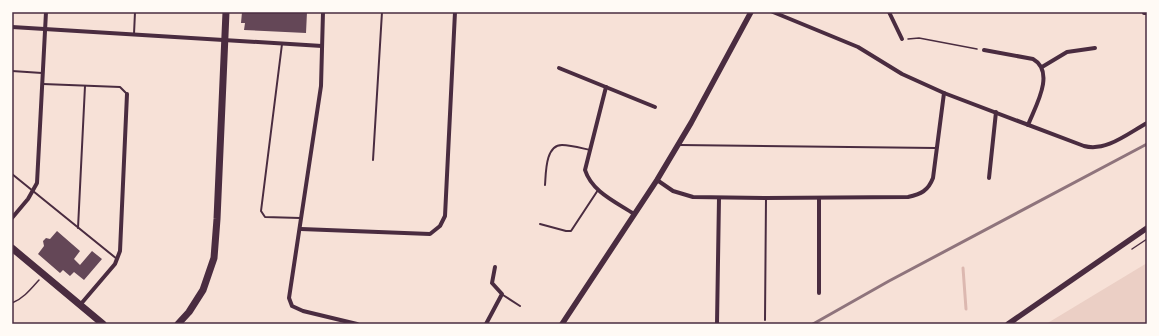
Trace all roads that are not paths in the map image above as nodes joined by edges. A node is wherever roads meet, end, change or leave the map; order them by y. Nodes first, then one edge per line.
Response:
1 (46, 12) edge
2 (135, 12) edge
3 (226, 12) edge
4 (323, 12) edge
5 (382, 12) edge
6 (455, 12) edge
7 (751, 12) edge
8 (773, 12) edge
9 (889, 12) edge
10 (1036, 12) edge
11 (1047, 12) edge
12 (12, 27) edge
13 (45, 30) junction
14 (134, 36) junction
15 (902, 39) road end
16 (225, 40) junction
17 (282, 44) junction
18 (322, 46) junction
19 (1094, 48) dead end
20 (984, 50) road end
21 (1042, 67) junction
22 (559, 68) dead end
23 (12, 71) edge
24 (42, 73) junction
25 (42, 84) junction
26 (85, 86) junction
27 (606, 87) junction
28 (944, 93) junction
29 (126, 94) joint
30 (655, 107) dead end
31 (996, 112) junction
32 (1147, 123) edge
33 (1028, 125) junction
34 (678, 145) junction
35 (937, 148) junction
36 (590, 150) junction
37 (373, 160) dead end
38 (12, 174) edge
39 (989, 178) dead end
40 (657, 180) junction
41 (546, 185) dead end
42 (598, 190) junction
43 (32, 191) junction
44 (719, 198) junction
45 (766, 198) junction
46 (818, 198) junction
47 (634, 214) junction
48 (12, 218) edge
49 (302, 218) junction
50 (540, 224) dead end
51 (78, 228) junction
52 (1147, 228) edge
53 (300, 229) junction
54 (12, 248) edge
55 (117, 259) junction
56 (495, 267) dead end
57 (502, 294) junction
58 (819, 294) dead end
59 (80, 305) junction
60 (520, 306) dead end
61 (765, 320) dead end
62 (103, 324) edge
63 (178, 324) edge
64 (357, 324) edge
65 (486, 324) edge
66 (562, 324) edge
67 (717, 324) edge
68 (1008, 324) edge

1 - 13 street
2 - 14 lane
3 - 16 main road
4 - 18 street
5 - 37 lane
6 - 53 street
7 - 34 street
8 - 28 street
9 - 15 street
10 - 11 lane
12 - 13 street
13 - 14 street
13 - 24 street
14 - 16 street
16 - 17 street
16 - 63 main road
17 - 18 street
17 - 49 lane
18 - 49 street
19 - 21 street
20 - 21 street
21 - 33 street
22 - 27 street
23 - 24 lane
24 - 25 street
25 - 26 lane
25 - 43 street
26 - 29 lane
26 - 51 lane
27 - 30 street
27 - 36 street
28 - 31 street
28 - 35 street
29 - 55 street
31 - 33 street
31 - 39 street
32 - 33 street
34 - 35 lane
34 - 40 street
35 - 46 street
36 - 41 lane
36 - 42 street
38 - 43 lane
40 - 44 street
40 - 47 street
42 - 47 street
42 - 50 lane
43 - 48 street
43 - 51 lane
44 - 45 street
44 - 67 street
45 - 46 street
45 - 61 lane
46 - 58 street
47 - 66 street
49 - 53 street
51 - 55 lane
52 - 68 street
53 - 64 street
54 - 59 main road
55 - 59 street
56 - 57 street
57 - 60 lane
57 - 65 street
59 - 62 main road

